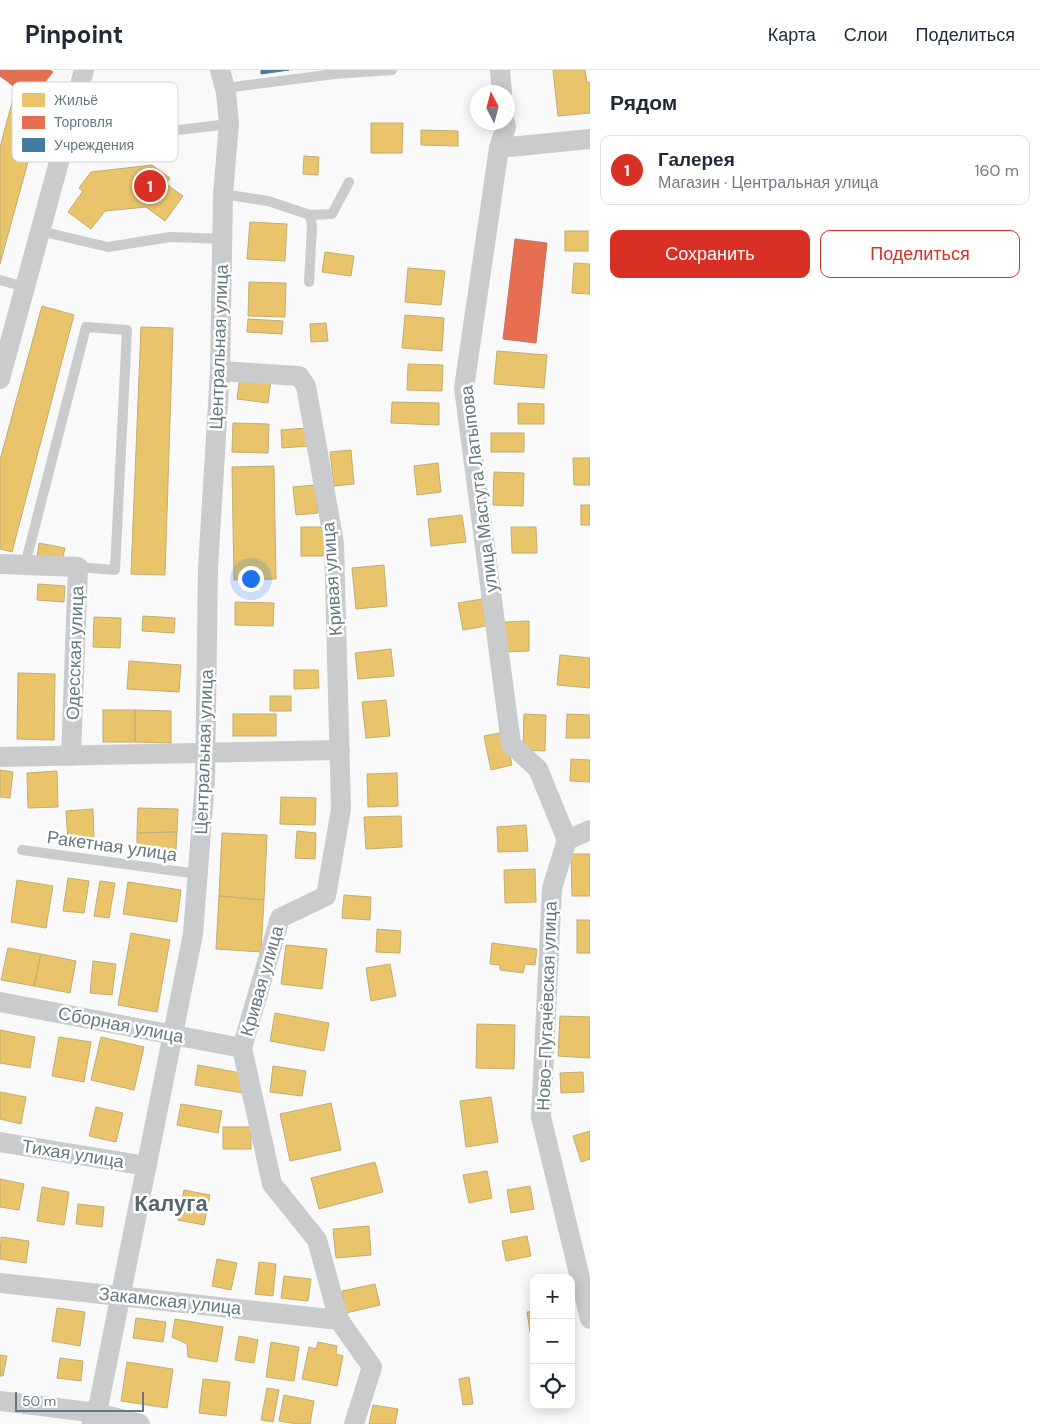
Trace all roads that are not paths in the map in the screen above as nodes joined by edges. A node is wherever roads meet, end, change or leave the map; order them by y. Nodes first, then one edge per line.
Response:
1 (392, 70) edge
2 (500, 70) edge
3 (222, 79) edge
4 (501, 85) edge
5 (229, 124) junction
6 (178, 130) edge
7 (505, 130) edge
8 (590, 139) edge
9 (499, 148) junction
10 (59, 162) edge
11 (349, 182) dead end
12 (223, 194) junction
13 (310, 215) junction
14 (40, 231) junction
15 (223, 239) junction
16 (0, 280) edge
17 (310, 282) dead end
18 (25, 287) junction
19 (5, 338) edge
20 (220, 371) junction
21 (0, 379) edge
22 (0, 564) edge
23 (25, 565) junction
24 (78, 567) junction
25 (340, 750) junction
26 (206, 753) junction
27 (71, 756) junction
28 (0, 757) edge
29 (590, 830) edge
30 (567, 840) junction
31 (22, 850) dead end
32 (198, 874) junction
33 (0, 1002) edge
34 (173, 1036) junction
35 (242, 1048) junction
36 (0, 1142) edge
37 (147, 1166) junction
38 (0, 1282) edge
39 (121, 1295) junction
40 (590, 1319) edge
41 (339, 1320) junction
42 (0, 1401) edge
43 (95, 1419) edge
44 (140, 1424) edge
45 (354, 1424) edge

1 - 3 lane
2 - 4 street
3 - 5 street, Центральная улица
5 - 6 lane
5 - 12 street, Центральная улица
7 - 9 street, улица Масгута Латыпова
8 - 9 street
9 - 30 street, улица Масгута Латыпова
10 - 14 street
11 - 13 lane
12 - 13 lane
12 - 15 street, Центральная улица
13 - 17 lane
14 - 15 lane
14 - 18 street
15 - 20 street, Центральная улица
16 - 18 lane
18 - 19 street
19 - 21 street
20 - 25 street, Кривая улица
20 - 26 street, Центральная улица
22 - 23 street, Одесская улица
23 - 24 street, Одесская улица
23 - 24 lane
24 - 27 street, Одесская улица
25 - 26 street
25 - 35 street, Кривая улица
26 - 27 street
26 - 32 street, Центральная улица
27 - 28 street
29 - 30 street
30 - 40 street, Ново-Пугачёвская улица
31 - 32 lane, Ракетная улица
32 - 34 street, Центральная улица
33 - 34 street, Сборная улица
34 - 35 street, Сборная улица
34 - 37 street, Центральная улица
35 - 41 street, Кривая улица
36 - 37 street, Тихая улица
37 - 39 street, Центральная улица
38 - 39 street, Закамская улица
39 - 41 street, Закамская улица
39 - 43 street, Центральная улица
41 - 45 street, Кривая улица
42 - 43 street
43 - 44 street

